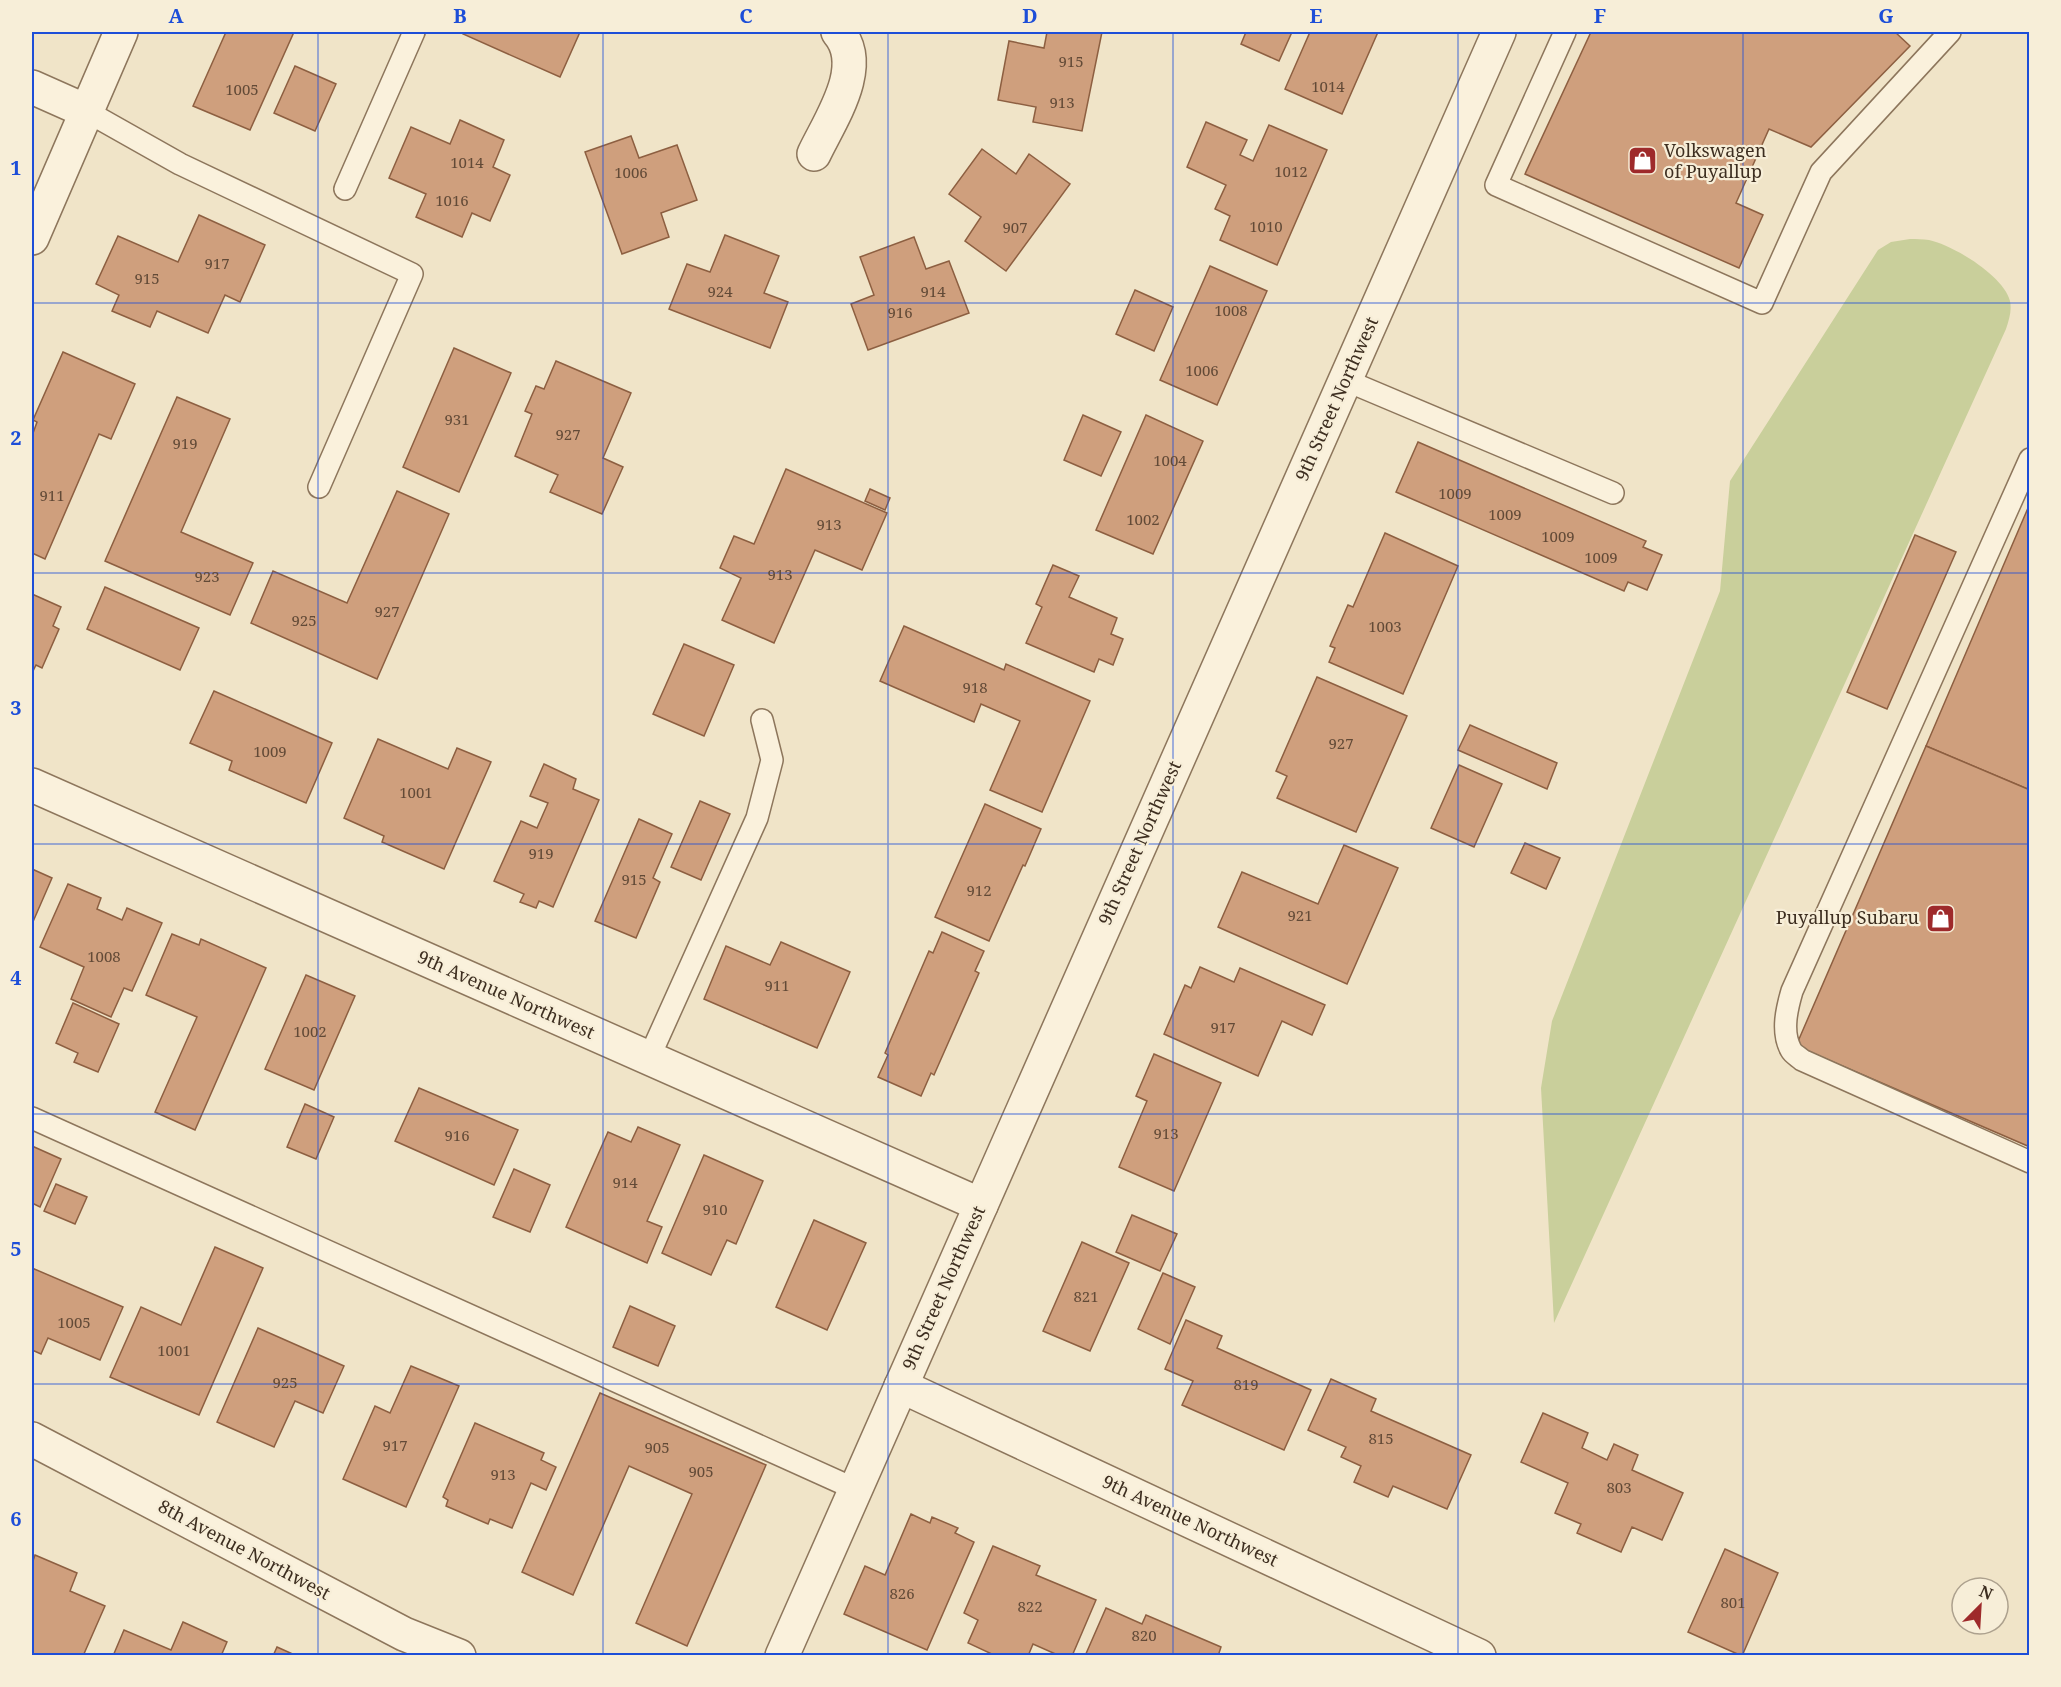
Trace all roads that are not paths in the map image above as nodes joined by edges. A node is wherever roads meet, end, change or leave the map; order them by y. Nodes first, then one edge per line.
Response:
1 (121, 32) edge
2 (414, 32) edge
3 (838, 32) edge
4 (1499, 32) edge
5 (1565, 32) edge
6 (1950, 32) edge
7 (32, 87) edge
8 (86, 111) junction
9 (814, 154) dead end
10 (345, 189) dead end
11 (32, 238) edge
12 (1345, 380) junction
13 (2030, 459) edge
14 (2025, 483) edge
15 (319, 487) dead end
16 (1613, 493) dead end
17 (762, 720) dead end
18 (32, 784) edge
19 (649, 1058) junction
20 (32, 1118) edge
21 (2030, 1162) edge
22 (981, 1205) junction
23 (901, 1386) junction
24 (32, 1439) edge
25 (855, 1489) junction
26 (459, 1656) edge
27 (782, 1656) edge
28 (1479, 1656) edge

1 - 8 street
2 - 10 lane
3 - 9 street
4 - 12 street, 9th Street Northwest
5 - 6 lane
7 - 8 street
8 - 11 street
8 - 15 lane
12 - 16 lane
12 - 22 street, 9th Street Northwest
13 - 14 lane
14 - 21 lane
17 - 19 lane
18 - 19 street, 9th Avenue Northwest
19 - 22 street, 9th Avenue Northwest
20 - 25 lane
22 - 23 street, 9th Street Northwest
23 - 25 street, 9th Street Northwest
23 - 28 street, 9th Avenue Northwest
24 - 26 street, 8th Avenue Northwest
25 - 27 street, 9th Street Northwest

